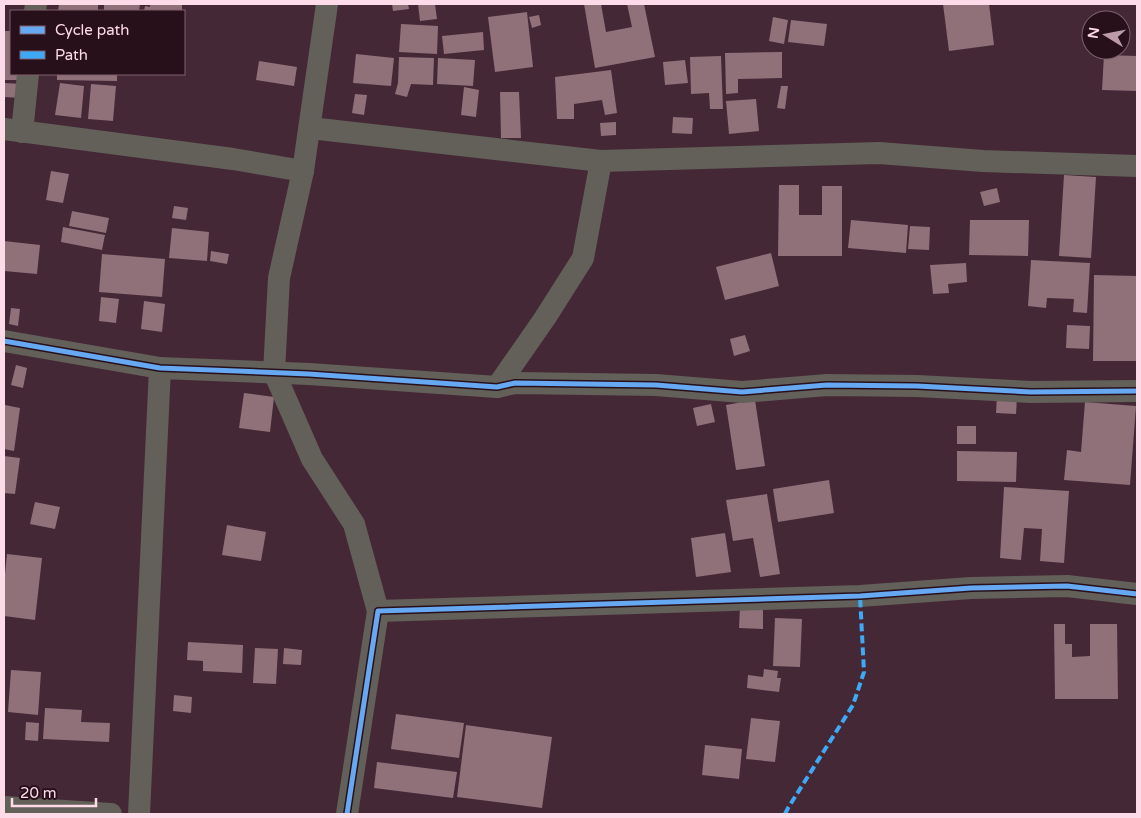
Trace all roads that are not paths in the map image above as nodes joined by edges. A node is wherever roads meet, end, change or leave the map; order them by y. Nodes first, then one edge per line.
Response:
1 (327, 4) edge
2 (28, 75) edge
3 (310, 128) junction
4 (13, 130) edge
5 (601, 161) junction
6 (1137, 166) edge
7 (302, 171) junction
8 (4, 341) edge
9 (160, 368) junction
10 (274, 372) junction
11 (498, 387) junction
12 (1137, 391) edge
13 (1137, 594) edge
14 (378, 611) junction
15 (4, 807) edge
16 (111, 814) edge
17 (139, 814) edge
18 (347, 814) edge

1 - 3 street
2 - 4 street
3 - 5 street
3 - 7 street
4 - 7 street
5 - 6 street
5 - 11 street
7 - 10 street
8 - 9 street
9 - 10 street
9 - 17 street
10 - 11 street
10 - 14 street
11 - 12 street
13 - 14 street
14 - 18 street
15 - 16 street

